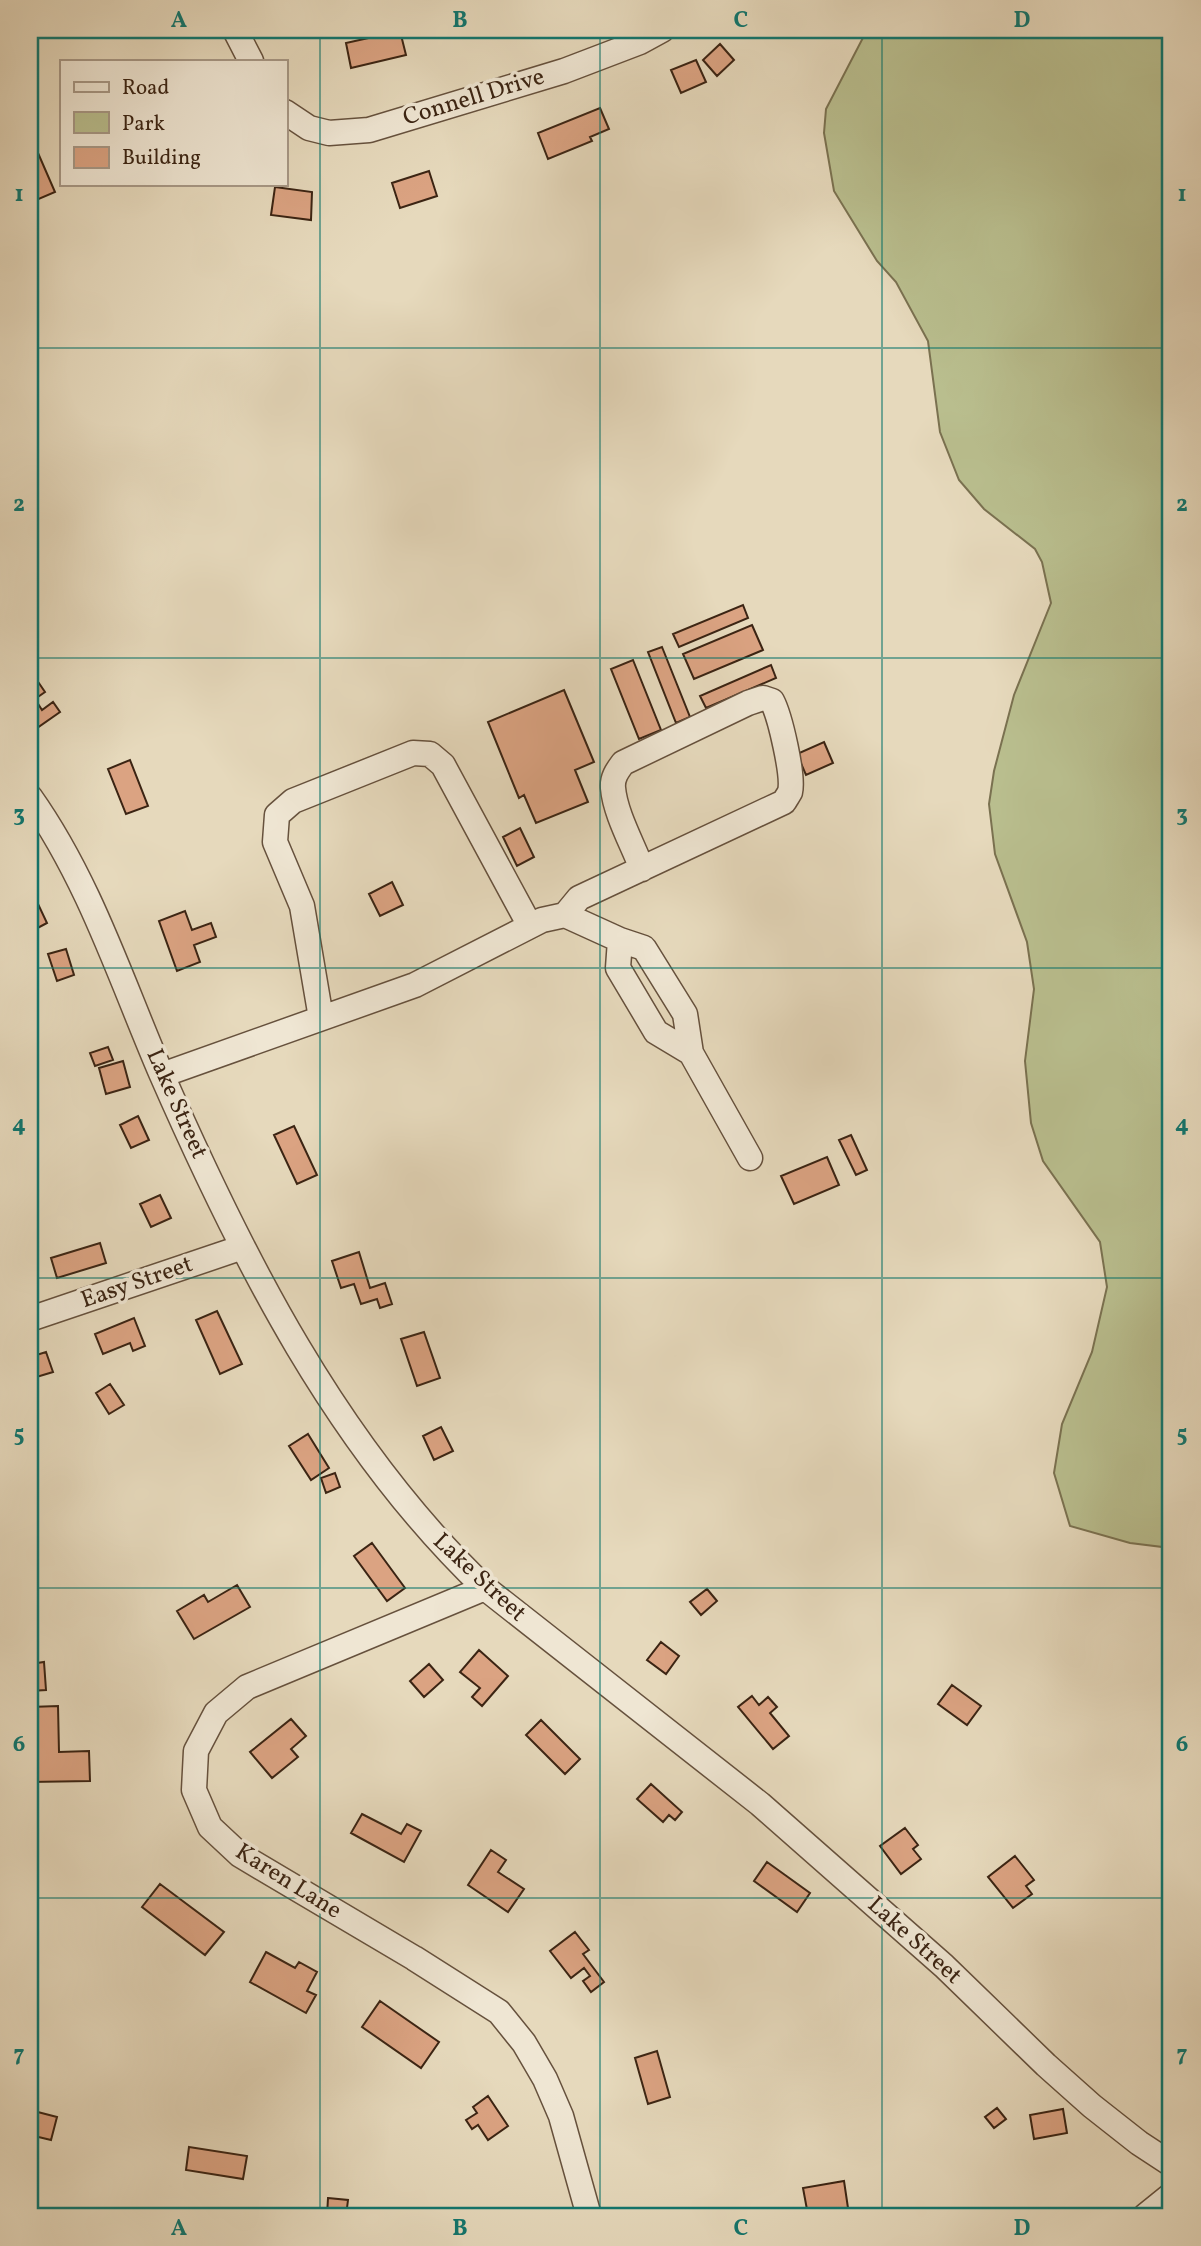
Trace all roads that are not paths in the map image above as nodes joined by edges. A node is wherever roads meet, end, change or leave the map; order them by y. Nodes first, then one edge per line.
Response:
1 (235, 30) edge
2 (662, 30) edge
3 (250, 60) edge
4 (287, 113) edge
5 (30, 797) edge
6 (642, 869) junction
7 (565, 915) junction
8 (530, 926) junction
9 (620, 940) junction
10 (321, 1018) junction
11 (691, 1053) junction
12 (162, 1075) junction
13 (750, 1158) dead end
14 (243, 1247) junction
15 (30, 1319) edge
16 (485, 1588) junction
17 (1171, 2164) edge
18 (1171, 2195) edge
19 (589, 2216) edge
20 (1144, 2216) edge

1 - 3 street
2 - 4 street, Connell Drive
5 - 12 street, Lake Street
6 - 6 street
6 - 7 street
7 - 8 street
7 - 9 street
8 - 10 street
8 - 10 street
9 - 11 street
9 - 11 street
10 - 12 street
11 - 13 street
12 - 14 street, Lake Street
14 - 15 street, Easy Street
14 - 16 street, Lake Street
16 - 17 street, Lake Street
16 - 19 street, Karen Lane
18 - 20 street

